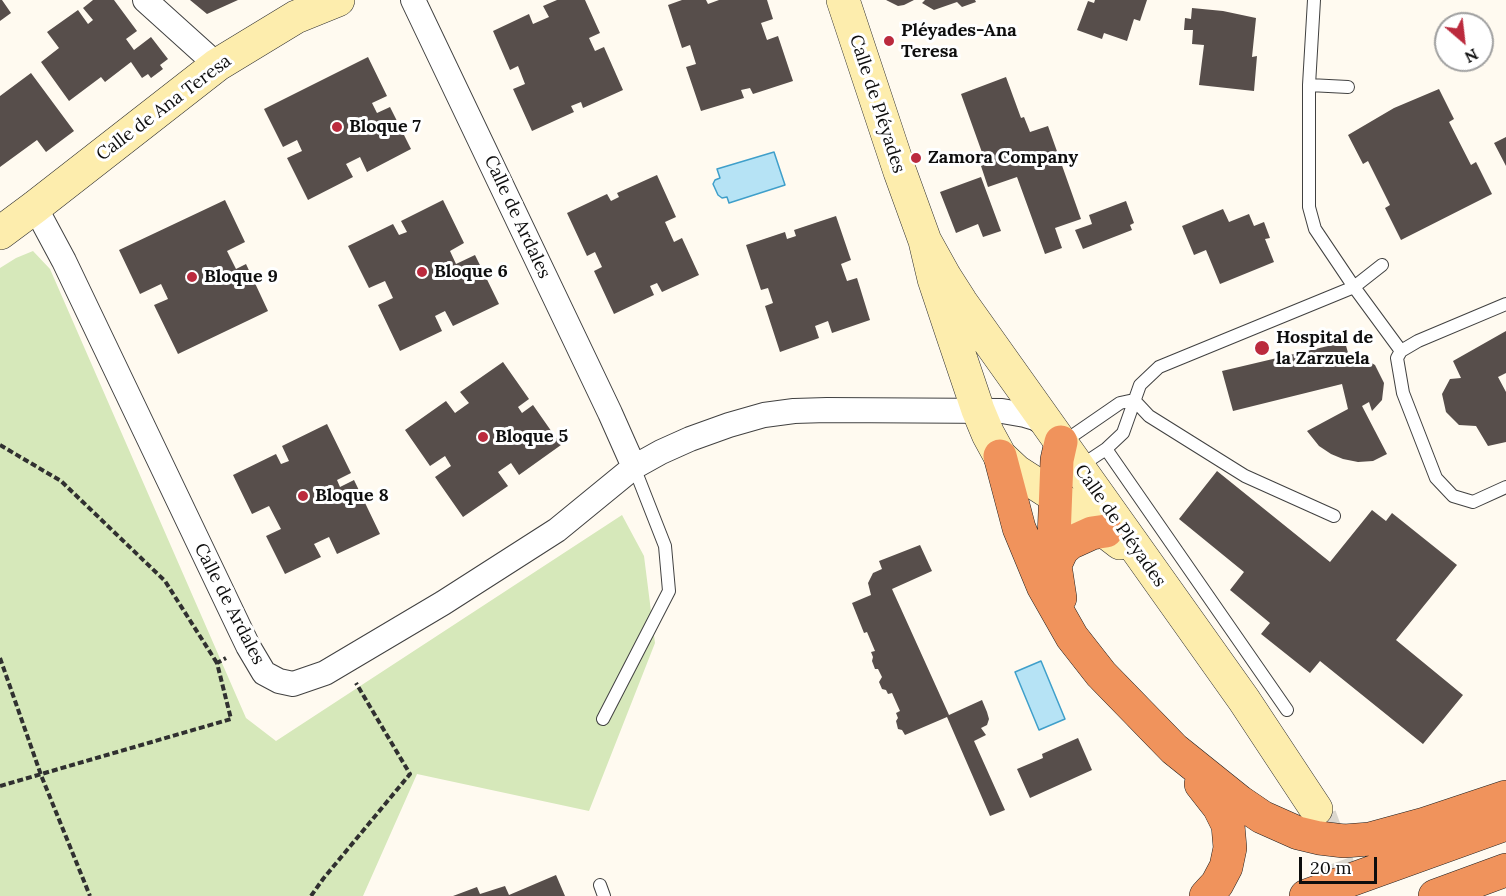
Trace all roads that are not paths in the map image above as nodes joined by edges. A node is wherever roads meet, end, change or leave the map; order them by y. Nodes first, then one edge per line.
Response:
1 (146, 0) edge
2 (338, 0) edge
3 (413, 0) edge
4 (843, 0) edge
5 (1314, 0) edge
6 (217, 64) junction
7 (1309, 85) junction
8 (1348, 87) dead end
9 (35, 207) junction
10 (0, 233) edge
11 (925, 241) junction
12 (1382, 265) dead end
13 (1354, 286) junction
14 (1506, 304) edge
15 (1401, 351) junction
16 (1134, 400) junction
17 (978, 410) junction
18 (1053, 437) junction
19 (1106, 449) junction
20 (997, 450) junction
21 (634, 468) junction
22 (1506, 487) edge
23 (1057, 497) junction
24 (1334, 516) dead end
25 (1106, 531) junction
26 (1054, 565) junction
27 (1157, 578) junction
28 (1072, 637) junction
29 (1287, 710) dead end
30 (603, 719) dead end
31 (1174, 749) junction
32 (1506, 797) edge
33 (1316, 809) tunnel mouth
34 (1506, 824) edge
35 (1506, 870) edge
36 (1206, 896) edge
37 (1306, 896) edge
38 (1435, 896) edge

1 - 6 street
2 - 6 main road, Calle de Ana Teresa
3 - 21 street, Calle de Ardales
4 - 11 main road, Calle de Pléyades
5 - 7 lane
6 - 9 main road, Calle de Ana Teresa
7 - 8 lane
7 - 13 lane
9 - 10 main road, Calle de Ana Teresa
9 - 21 street, Calle de Ardales
11 - 17 main road, Calle de Pléyades
11 - 18 main road, Calle de Pléyades
12 - 13 lane
13 - 15 lane
13 - 16 lane
14 - 15 lane
15 - 22 lane
16 - 18 lane
16 - 19 lane
16 - 24 lane
17 - 18 street, Calle de Ardales
17 - 20 main road, Calle de Pléyades
17 - 21 street, Calle de Ardales
18 - 19 lane
18 - 20 street
18 - 23 highway
18 - 27 main road, Calle de Pléyades
19 - 29 lane
20 - 23 main road
20 - 28 highway
21 - 30 lane
23 - 25 main road
23 - 26 highway
25 - 26 highway
25 - 27 main road
26 - 28 highway
27 - 33 main road, Calle de Pléyades
28 - 31 highway
31 - 32 highway
31 - 36 highway
34 - 37 highway
35 - 38 highway

